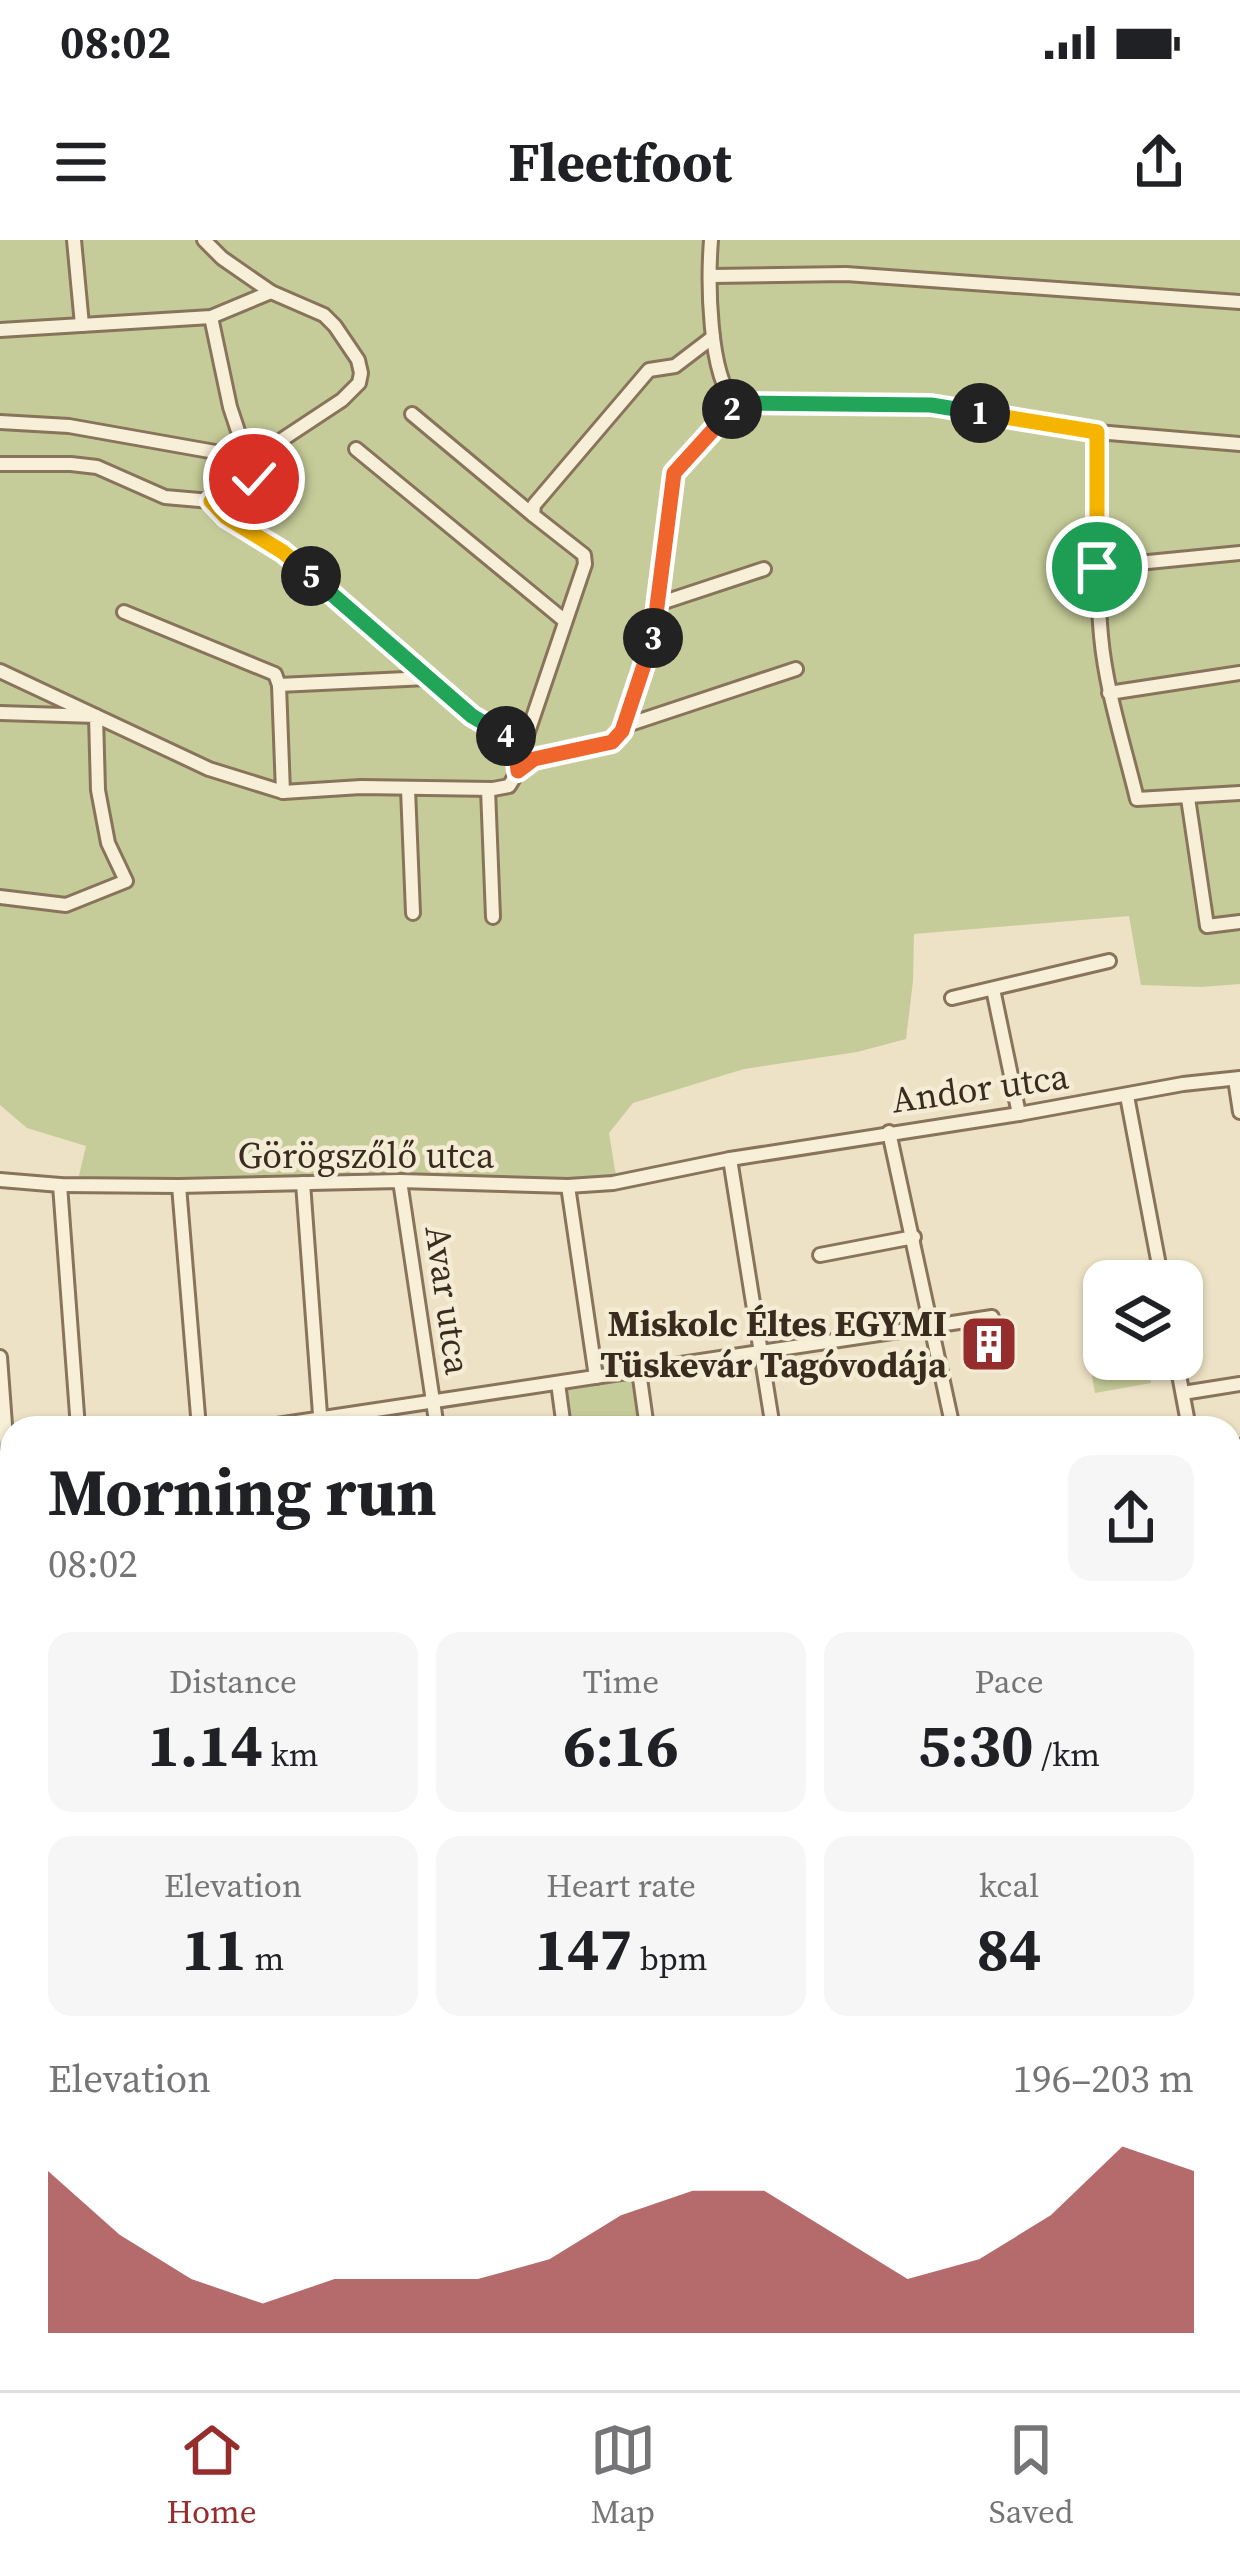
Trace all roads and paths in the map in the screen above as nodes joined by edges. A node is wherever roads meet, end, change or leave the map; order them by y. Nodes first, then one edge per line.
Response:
1 (74, 240) edge
2 (204, 240) edge
3 (711, 240) edge
4 (712, 277) junction
5 (271, 292) junction
6 (1240, 302) edge
7 (211, 317) junction
8 (82, 325) junction
9 (0, 330) edge
10 (713, 338) junction
11 (735, 403) junction
12 (412, 414) dead end
13 (0, 422) edge
14 (1097, 432) junction
15 (1240, 444) edge
16 (356, 449) dead end
17 (249, 458) junction
18 (0, 464) edge
19 (254, 479) junction
20 (211, 501) junction
21 (532, 515) junction
22 (1240, 553) edge
23 (1097, 567) junction
24 (764, 569) dead end
25 (658, 604) junction
26 (124, 612) dead end
27 (565, 621) junction
28 (796, 670) dead end
29 (0, 671) edge
30 (1240, 673) edge
31 (427, 678) junction
32 (279, 685) junction
33 (1109, 693) junction
34 (0, 713) edge
35 (96, 716) junction
36 (624, 726) junction
37 (515, 741) junction
38 (518, 771) junction
39 (408, 789) junction
40 (488, 789) junction
41 (283, 792) junction
42 (1240, 793) edge
43 (1188, 798) junction
44 (0, 897) edge
45 (413, 913) dead end
46 (493, 917) dead end
47 (1240, 922) edge
48 (1109, 961) dead end
49 (993, 989) junction
50 (952, 998) dead end
51 (1238, 1078) edge
52 (1127, 1096) junction
53 (1240, 1112) edge
54 (1019, 1114) junction
55 (889, 1132) junction
56 (730, 1159) junction
57 (0, 1180) edge
58 (400, 1180) junction
59 (303, 1183) junction
60 (60, 1185) junction
61 (179, 1186) junction
62 (568, 1186) junction
63 (914, 1237) junction
64 (820, 1255) dead end
65 (1158, 1260) edge
66 (992, 1317) dead end
67 (931, 1327) junction
68 (761, 1352) junction
69 (0, 1357) edge
70 (639, 1370) junction
71 (596, 1377) junction
72 (1180, 1380) edge
73 (558, 1383) junction
74 (1240, 1384) edge
75 (1183, 1393) junction
76 (433, 1402) junction
77 (4, 1416) edge
78 (77, 1416) edge
79 (198, 1416) edge
80 (320, 1416) edge
81 (358, 1416) edge
82 (435, 1416) edge
83 (562, 1416) edge
84 (645, 1416) edge
85 (771, 1416) edge
86 (950, 1416) edge
87 (1187, 1416) edge

1 - 8 street
2 - 5 street
3 - 4 street
4 - 6 street
4 - 10 street
5 - 7 street
5 - 19 street
7 - 8 street
7 - 17 street
8 - 9 street
10 - 11 street
10 - 21 street
11 - 14 street
11 - 25 street
12 - 21 street
13 - 17 street
14 - 15 street
14 - 23 street
16 - 27 street
17 - 19 street
18 - 20 street
19 - 20 street
20 - 31 street
21 - 27 street
22 - 23 street
23 - 33 street
24 - 25 street
25 - 36 street
26 - 32 street
27 - 37 street
28 - 36 street
29 - 35 street
30 - 33 street
31 - 32 street
31 - 37 street
32 - 41 street
33 - 43 street
34 - 35 street
35 - 41 street
35 - 44 street
36 - 38 street
37 - 38 street
38 - 40 street
39 - 40 street
39 - 41 street
39 - 45 street
40 - 46 street
42 - 43 street
43 - 47 street
48 - 49 street
49 - 50 street
49 - 54 street
51 - 52 street, Andor utca
51 - 53 street
52 - 54 street, Andor utca
52 - 65 street
54 - 55 street, Andor utca
55 - 56 street, Andor utca
55 - 63 street
56 - 62 street, Görögszőlő utca
56 - 68 street
57 - 60 street, Görögszőlő utca
58 - 59 street, Görögszőlő utca
58 - 62 street, Görögszőlő utca
58 - 76 street, Avar utca
59 - 61 street, Görögszőlő utca
59 - 80 street
60 - 61 street, Görögszőlő utca
60 - 78 street
61 - 79 street
62 - 71 street
63 - 64 street
63 - 67 street
66 - 67 street
67 - 68 street
67 - 86 street
68 - 70 street
68 - 85 street
69 - 77 street
70 - 71 street
70 - 84 street
71 - 73 street
72 - 75 street
73 - 76 street
73 - 83 street
74 - 75 street
75 - 87 street
76 - 81 street
76 - 82 street, Avar utca

